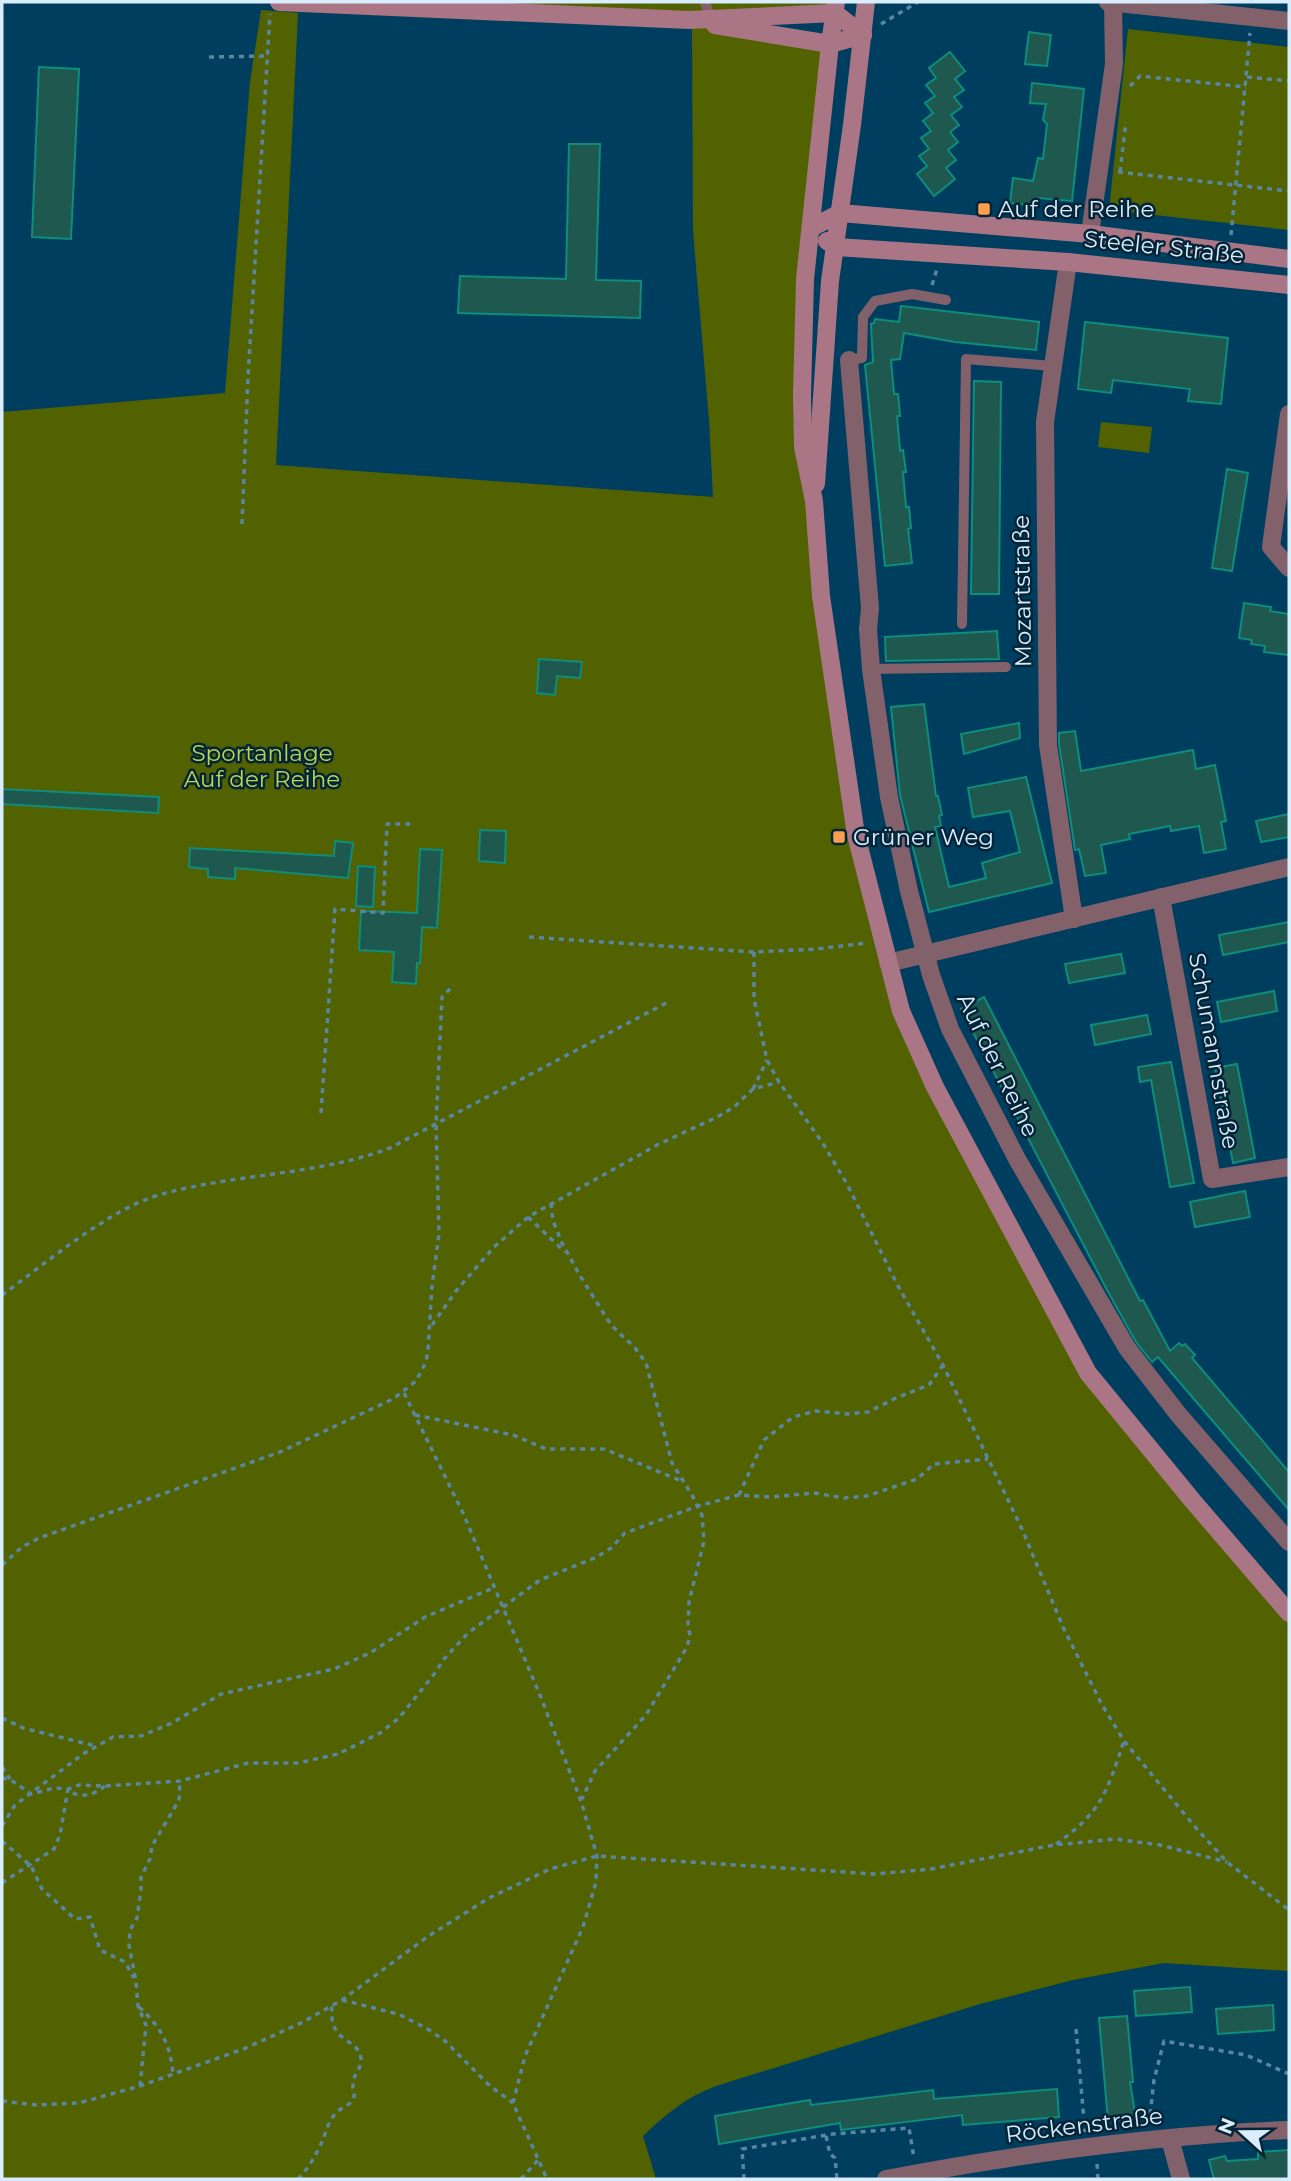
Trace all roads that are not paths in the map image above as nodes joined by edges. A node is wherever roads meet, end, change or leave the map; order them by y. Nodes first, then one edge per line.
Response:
1 (279, 2) edge
2 (866, 2) edge
3 (1108, 2) edge
4 (1113, 2) edge
5 (560, 7) edge
6 (835, 7) edge
7 (707, 10) edge
8 (1252, 10) edge
9 (689, 20) junction
10 (1289, 21) edge
11 (863, 35) junction
12 (830, 44) junction
13 (840, 213) junction
14 (811, 228) junction
15 (1090, 234) junction
16 (836, 247) junction
17 (1289, 259) edge
18 (1068, 262) junction
19 (1289, 285) edge
20 (946, 300) dead end
21 (849, 360) joint
22 (1053, 366) junction
23 (1289, 414) edge
24 (814, 501) junction
25 (1289, 568) edge
26 (962, 624) dead end
27 (1006, 667) dead end
28 (872, 669) junction
29 (1289, 867) edge
30 (1161, 897) junction
31 (1074, 919) junction
32 (926, 955) junction
33 (888, 963) junction
34 (1289, 1167) edge
35 (1289, 1542) edge
36 (1289, 1613) edge
37 (1289, 2130) edge
38 (1170, 2139) junction
39 (917, 2176) edge
40 (887, 2179) edge
41 (1181, 2179) edge

1 - 5 main road
2 - 11 main road
3 - 4 street
4 - 8 street
4 - 15 street
5 - 9 main road
6 - 7 main road
6 - 11 main road
6 - 12 main road
7 - 9 main road
8 - 10 street
9 - 12 main road
11 - 12 main road
11 - 13 main road
12 - 14 main road
13 - 14 main road
13 - 15 main road, Steeler Straße
13 - 16 main road
14 - 16 main road
14 - 24 main road
15 - 17 main road, Steeler Straße
16 - 18 main road, Steeler Straße
16 - 24 main road
18 - 19 main road, Steeler Straße
18 - 22 street, Mozartstraße
20 - 21 lane
21 - 28 street, Auf der Reihe
22 - 26 lane
22 - 31 street, Mozartstraße
23 - 25 street
24 - 33 main road
27 - 28 lane
28 - 32 street, Auf der Reihe
29 - 30 street
30 - 31 street
30 - 34 street, Schumannstraße
31 - 32 street
32 - 33 street
32 - 35 street, Auf der Reihe
33 - 36 main road
37 - 38 street, Röckenstraße
38 - 39 street, Röckenstraße
38 - 41 street
39 - 40 street, Röckenstraße

